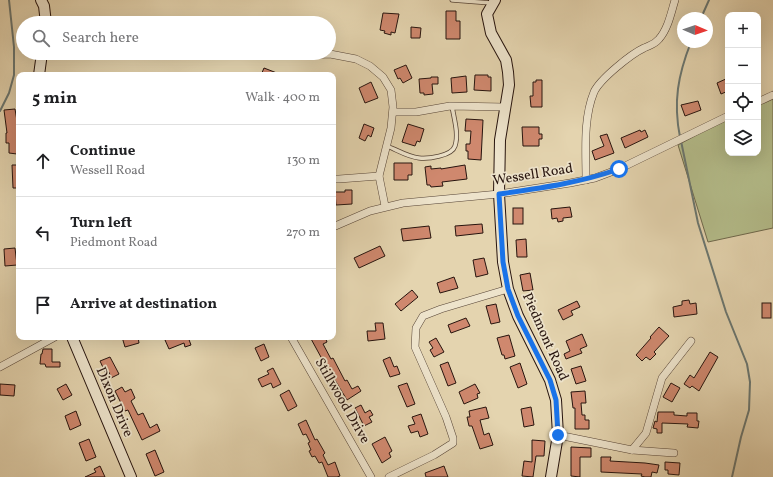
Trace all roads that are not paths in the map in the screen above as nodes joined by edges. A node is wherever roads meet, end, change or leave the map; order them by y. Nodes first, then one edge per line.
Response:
1 (41, 0) edge
2 (452, 0) edge
3 (675, 0) edge
4 (494, 2) edge
5 (45, 16) edge
6 (336, 55) edge
7 (41, 60) edge
8 (39, 72) edge
9 (773, 95) edge
10 (761, 101) edge
11 (452, 106) junction
12 (505, 107) junction
13 (393, 112) junction
14 (725, 117) edge
15 (387, 146) junction
16 (379, 176) junction
17 (336, 179) edge
18 (586, 180) junction
19 (499, 194) junction
20 (385, 206) junction
21 (336, 226) edge
22 (508, 289) junction
23 (50, 340) edge
24 (73, 340) edge
25 (293, 340) edge
26 (691, 341) dead end
27 (0, 367) edge
28 (558, 435) junction
29 (632, 450) junction
30 (674, 453) dead end
31 (131, 477) edge
32 (371, 477) edge
33 (389, 477) edge
34 (551, 477) edge

1 - 5 street
2 - 4 lane
3 - 18 street
4 - 12 street, Piedmont Road
6 - 13 street
7 - 8 street
9 - 10 street
11 - 12 street
11 - 13 street
11 - 15 lane
12 - 19 street, Piedmont Road
13 - 15 street
14 - 18 street, Wessell Road
15 - 16 street
16 - 17 street
16 - 20 street
18 - 19 street, Wessell Road
19 - 20 street, Wessell Road
19 - 22 street, Piedmont Road
20 - 21 street, Wessell Road
22 - 28 street, Piedmont Road
22 - 33 street
23 - 27 street
24 - 31 street, Dixon Drive
25 - 32 street, Stillwood Drive
26 - 29 street
28 - 29 street
28 - 34 street, Piedmont Road
29 - 30 street

